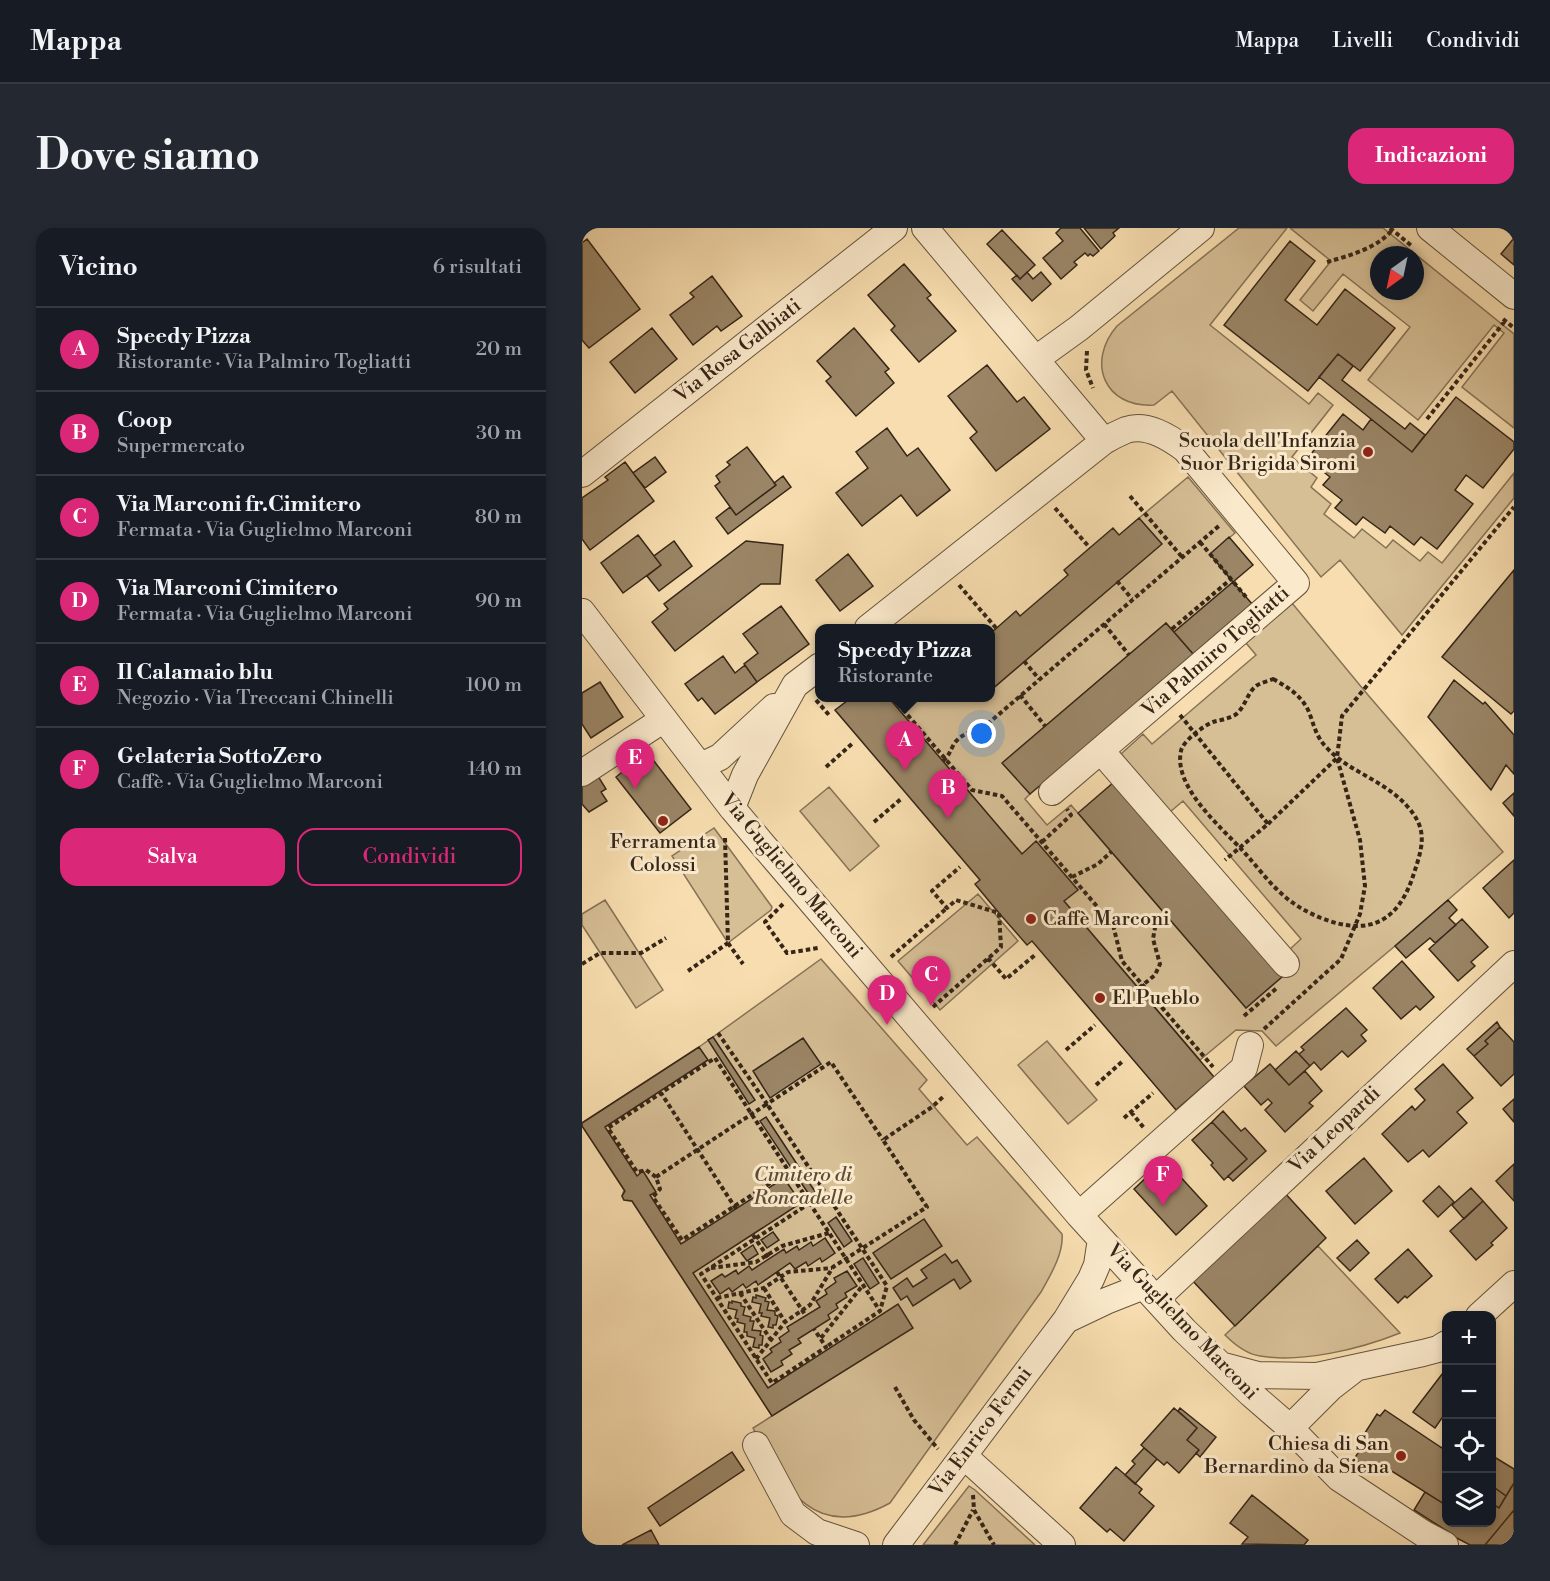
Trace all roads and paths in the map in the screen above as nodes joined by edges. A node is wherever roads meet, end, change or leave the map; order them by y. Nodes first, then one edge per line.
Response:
1 (894, 228) edge
2 (925, 228) edge
3 (1201, 228) edge
4 (1394, 228) edge
5 (1430, 228) edge
6 (1327, 262) dead end
7 (1514, 296) edge
8 (1502, 324) dead end
9 (1036, 359) junction
10 (1427, 419) dead end
11 (1104, 441) junction
12 (582, 474) edge
13 (1130, 496) dead end
14 (1054, 507) dead end
15 (1514, 507) edge
16 (1236, 511) junction
17 (1162, 534) junction
18 (1157, 538) dead end
19 (1200, 542) junction
20 (1090, 548) dead end
21 (1182, 557) junction
22 (1231, 579) junction
23 (1117, 581) dead end
24 (958, 584) dead end
25 (1132, 599) junction
26 (582, 612) edge
27 (1260, 613) junction
28 (873, 624) edge
29 (993, 624) edge
30 (1104, 624) junction
31 (1172, 629) dead end
32 (1129, 655) dead end
33 (1024, 661) dead end
34 (815, 669) edge
35 (1038, 679) junction
36 (795, 685) junction
37 (1020, 695) junction
38 (1164, 697) junction
39 (818, 702) edge
40 (896, 702) edge
41 (829, 715) dead end
42 (664, 719) junction
43 (1045, 726) dead end
44 (1196, 733) junction
45 (853, 743) dead end
46 (1101, 751) junction
47 (1336, 758) junction
48 (945, 760) junction
49 (701, 766) junction
50 (826, 767) dead end
51 (582, 773) edge
52 (1053, 792) joint
53 (901, 799) dead end
54 (728, 819) junction
55 (874, 822) dead end
56 (1268, 824) junction
57 (1042, 842) junction
58 (1240, 848) junction
59 (1112, 852) dead end
60 (960, 867) dead end
61 (1208, 874) junction
62 (1072, 877) junction
63 (784, 897) dead end
64 (947, 908) junction
65 (1160, 918) dead end
66 (1354, 927) junction
67 (666, 938) dead end
68 (728, 943) junction
69 (825, 949) dead end
70 (1035, 955) dead end
71 (988, 958) junction
72 (888, 959) dead end
73 (582, 964) edge
74 (743, 964) dead end
75 (1287, 964) joint
76 (1514, 964) edge
77 (688, 971) dead end
78 (1141, 987) junction
79 (936, 1016) dead end
80 (1244, 1016) dead end
81 (1095, 1025) dead end
82 (718, 1033) dead end
83 (1250, 1045) joint
84 (1066, 1050) dead end
85 (1124, 1060) dead end
86 (1214, 1068) dead end
87 (1096, 1085) dead end
88 (950, 1091) dead end
89 (661, 1093) junction
90 (1153, 1093) dead end
91 (766, 1104) junction
92 (752, 1114) junction
93 (1124, 1118) dead end
94 (883, 1140) junction
95 (698, 1149) junction
96 (789, 1171) junction
97 (656, 1177) junction
98 (810, 1203) junction
99 (736, 1207) junction
100 (1079, 1215) junction
101 (829, 1233) junction
102 (754, 1236) junction
103 (1101, 1239) junction
104 (862, 1248) junction
105 (768, 1257) junction
106 (846, 1259) junction
107 (710, 1268) junction
108 (833, 1268) junction
109 (777, 1272) dead end
110 (780, 1277) junction
111 (1514, 1284) edge
112 (863, 1285) junction
113 (764, 1288) junction
114 (1150, 1292) junction
115 (740, 1293) junction
116 (717, 1299) junction
117 (802, 1311) junction
118 (880, 1311) junction
119 (1484, 1311) edge
120 (806, 1316) dead end
121 (1066, 1320) junction
122 (786, 1322) junction
123 (814, 1329) dead end
124 (820, 1339) junction
125 (771, 1340) junction
126 (1442, 1346) edge
127 (826, 1347) junction
128 (756, 1359) junction
129 (1221, 1365) junction
130 (1355, 1369) junction
131 (1317, 1376) junction
132 (895, 1387) dead end
133 (1266, 1408) junction
134 (1288, 1426) junction
135 (756, 1445) dead end
136 (952, 1454) junction
137 (975, 1490) dead end
138 (974, 1510) junction
139 (856, 1545) edge
140 (896, 1545) edge
141 (954, 1545) edge
142 (994, 1545) edge
143 (1062, 1545) edge
144 (1445, 1545) edge

1 - 12 street, Via Rosa Galbiati
2 - 9 street
3 - 9 street
4 - 6 path
5 - 7 street
8 - 10 path
9 - 11 street
11 - 16 street, Via Palmiro Togliatti
11 - 28 street, Via Palmiro Togliatti
13 - 17 path
14 - 20 path
15 - 47 path
16 - 19 path
16 - 27 street, Via Palmiro Togliatti
17 - 18 path
17 - 21 path
19 - 21 path
19 - 22 path
21 - 25 path
22 - 27 path
22 - 31 path
23 - 25 path
24 - 29 path
25 - 30 path
26 - 42 street, Via Guglielmo Marconi
27 - 38 street, Via Palmiro Togliatti
30 - 32 path
30 - 35 path
33 - 35 path
34 - 36 street
35 - 37 path
36 - 49 street
36 - 54 street
37 - 43 path
37 - 48 path
38 - 44 path
38 - 46 street, Via Palmiro Togliatti
39 - 41 path
40 - 48 path
42 - 49 street, Via Guglielmo Marconi
42 - 51 street
44 - 47 path
44 - 56 path
44 - 58 path
45 - 50 path
46 - 52 street, Via Palmiro Togliatti
46 - 61 street
47 - 56 path
47 - 66 path
47 - 66 path
48 - 57 path
49 - 54 street, Via Guglielmo Marconi
52 - 57 path
53 - 55 path
54 - 68 path
54 - 100 street, Via Guglielmo Marconi
56 - 58 path
57 - 62 path
58 - 61 path
58 - 66 path
59 - 62 path
60 - 64 path
61 - 75 street
62 - 78 path
63 - 69 path
64 - 71 path
64 - 72 path
65 - 78 path
66 - 83 path
67 - 73 path
68 - 74 path
68 - 77 path
70 - 71 path
71 - 79 path
75 - 80 path
76 - 114 street, Via Leopardi
78 - 86 path
81 - 84 path
82 - 91 path
83 - 100 street
85 - 87 path
88 - 94 path
89 - 92 path
89 - 95 path
89 - 97 path
90 - 93 path
91 - 92 path
91 - 94 path
91 - 104 path
92 - 95 path
92 - 96 path
94 - 104 path
95 - 97 path
95 - 99 path
96 - 98 path
96 - 99 path
97 - 99 path
98 - 101 path
98 - 102 path
100 - 103 street, Via Guglielmo Marconi
101 - 105 path
101 - 106 path
102 - 105 path
102 - 107 path
103 - 114 street, Via Guglielmo Marconi
103 - 121 street, Via Enrico Fermi
104 - 106 path
104 - 118 path
105 - 107 path
106 - 108 path
106 - 112 path
107 - 116 path
108 - 110 path
108 - 117 path
109 - 110 path
110 - 113 path
110 - 117 path
111 - 119 street
112 - 118 path
112 - 124 path
113 - 115 path
113 - 122 path
114 - 121 street, Via Enrico Fermi
114 - 129 street, Via Guglielmo Marconi
115 - 116 path
115 - 125 path
116 - 128 path
117 - 120 path
117 - 122 path
118 - 127 path
121 - 136 street, Via Enrico Fermi
122 - 125 path
123 - 124 path
124 - 127 path
125 - 128 path
126 - 130 street
127 - 128 path
129 - 131 street
129 - 133 street, Via Guglielmo Marconi
130 - 131 street
130 - 134 street
131 - 133 street
132 - 136 path
133 - 134 street, Via Guglielmo Marconi
134 - 144 street, Via Guglielmo Marconi
135 - 139 street
136 - 140 street, Via Enrico Fermi
136 - 143 street
137 - 138 path
138 - 141 path
138 - 142 path

